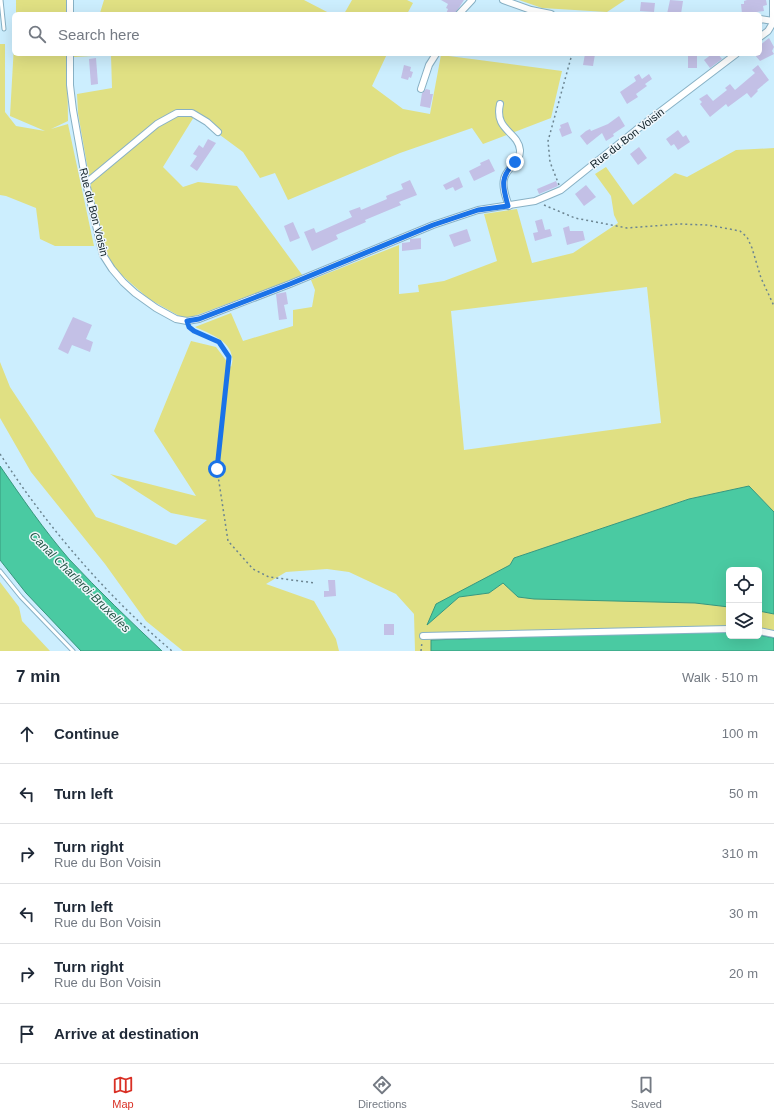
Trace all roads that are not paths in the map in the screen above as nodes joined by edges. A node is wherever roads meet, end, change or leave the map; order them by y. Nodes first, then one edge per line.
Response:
1 (1, 0) edge
2 (70, 0) edge
3 (472, 0) edge
4 (503, 0) edge
5 (773, 0) edge
6 (70, 12) edge
7 (461, 12) edge
8 (541, 12) edge
9 (762, 19) edge
10 (774, 21) edge
11 (4, 29) dead end
12 (762, 36) edge
13 (70, 56) edge
14 (435, 56) edge
15 (733, 56) edge
16 (421, 89) dead end
17 (500, 104) dead end
18 (218, 132) dead end
19 (86, 183) junction
20 (508, 206) junction
21 (0, 570) edge
22 (726, 629) edge
23 (762, 632) edge
24 (774, 634) edge
25 (423, 636) road end
26 (73, 651) edge

1 - 11 lane
2 - 6 street
3 - 7 street
4 - 8 street
5 - 10 street
9 - 10 street
10 - 12 street
13 - 19 street, Rue du Bon Voisin
14 - 16 street
15 - 20 street, Rue du Bon Voisin
17 - 20 street
18 - 19 street
19 - 20 street, Rue du Bon Voisin
21 - 26 lane
22 - 25 street
23 - 24 street

